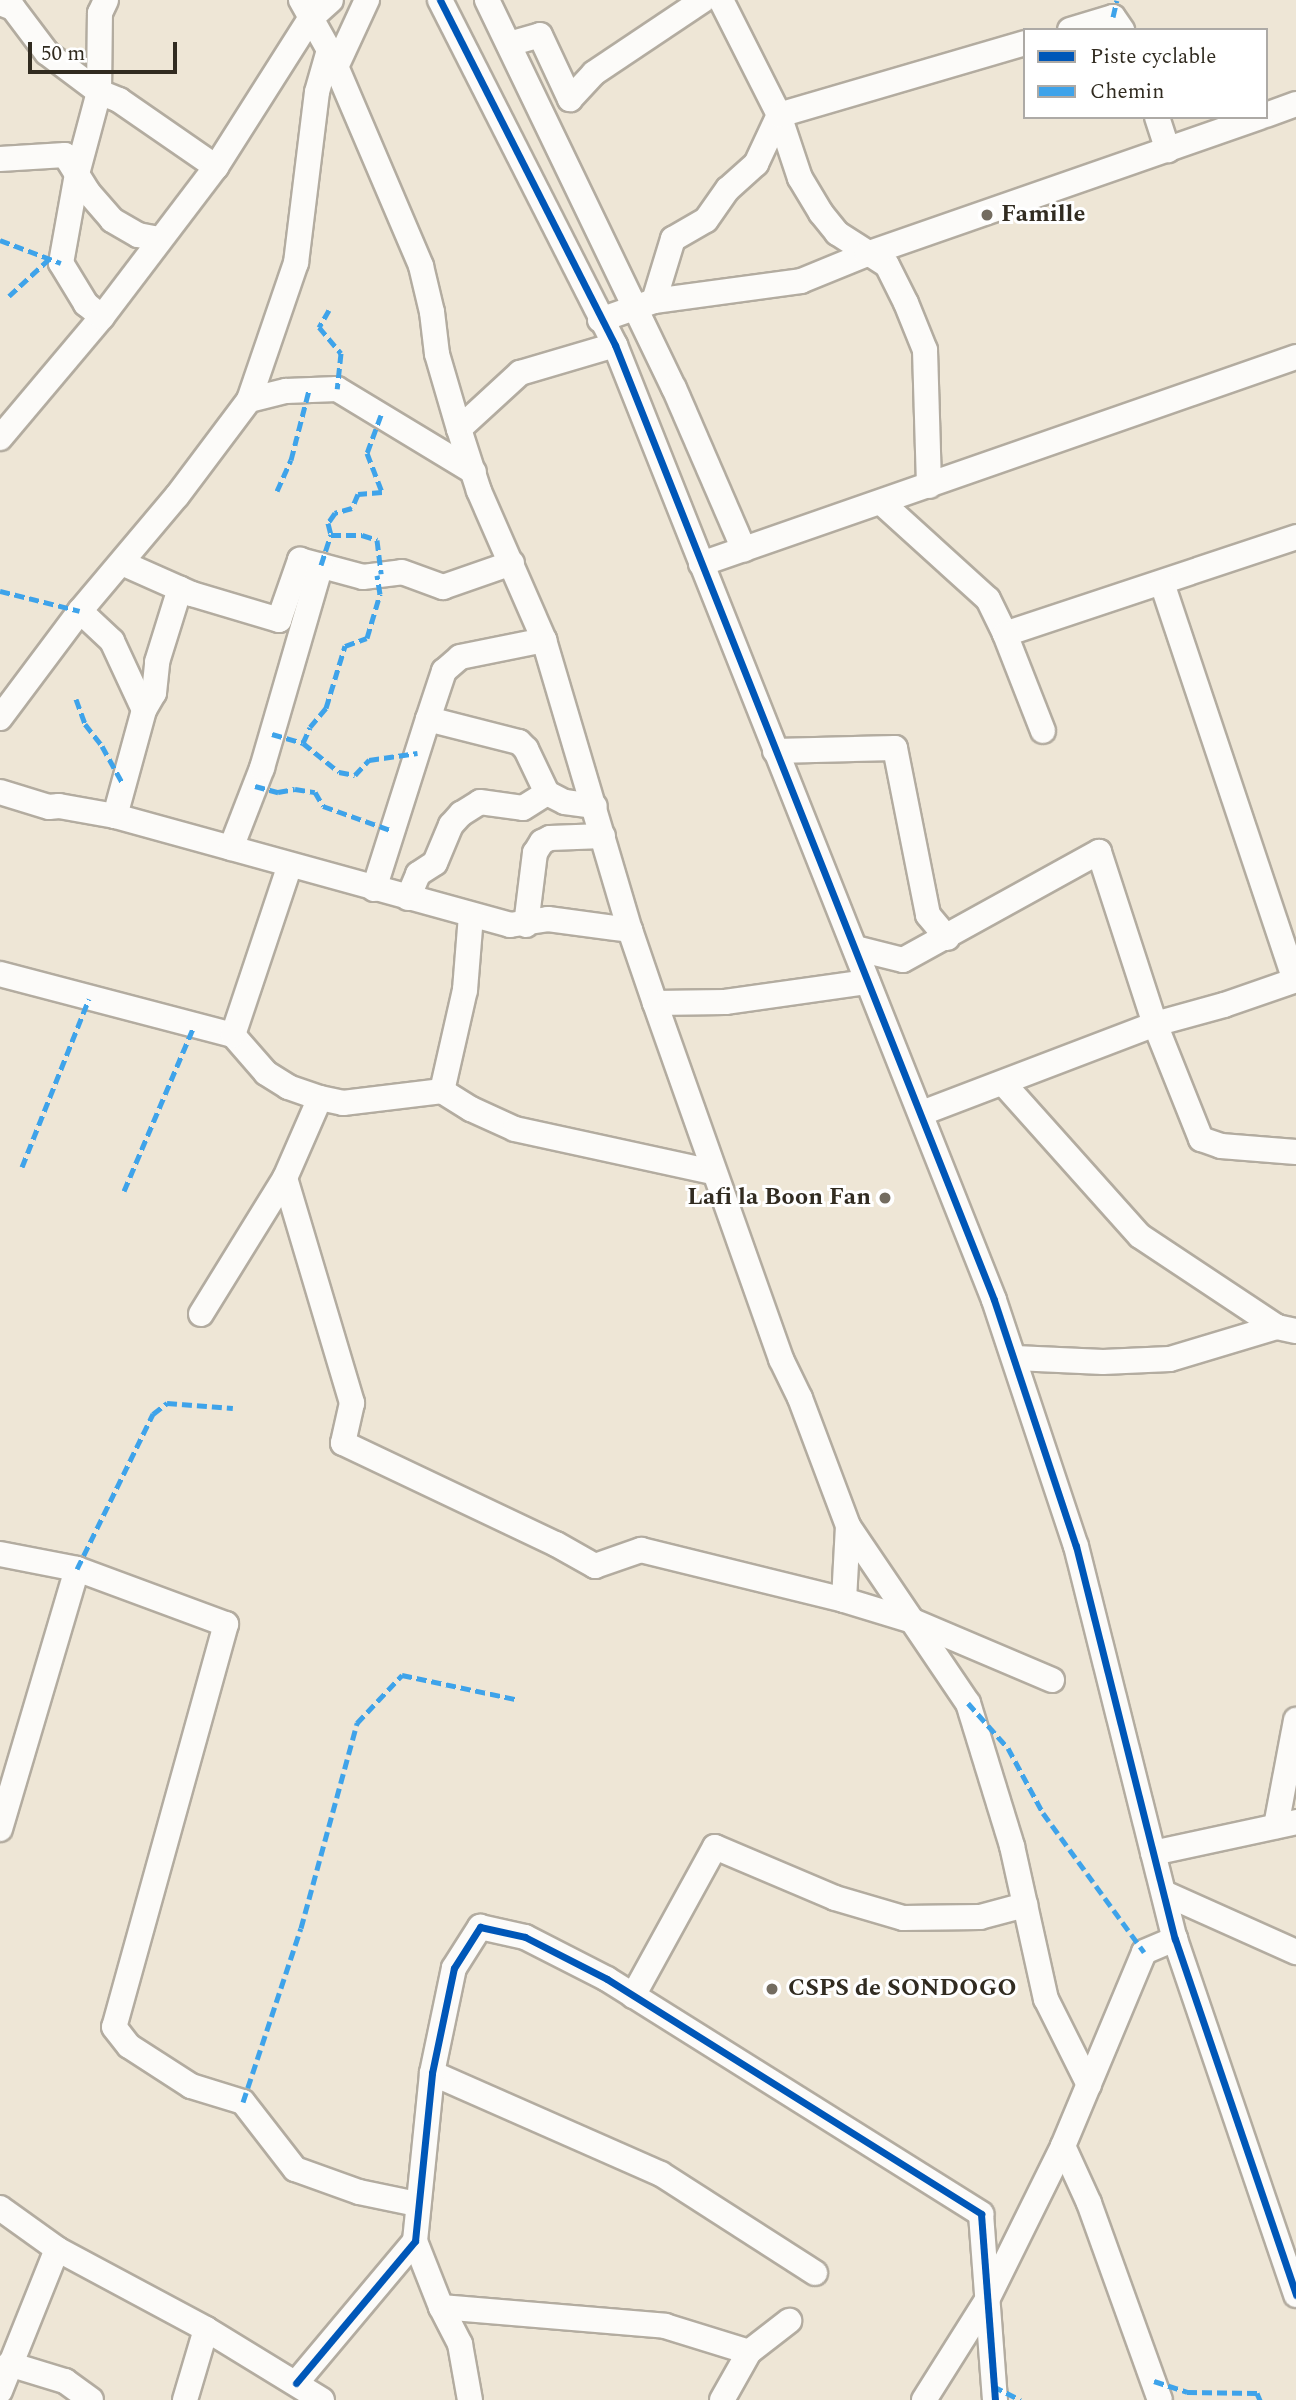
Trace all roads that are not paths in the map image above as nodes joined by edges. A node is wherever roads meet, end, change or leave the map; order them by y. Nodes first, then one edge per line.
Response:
1 (106, 0) edge
2 (331, 0) edge
3 (367, 0) edge
4 (440, 0) edge
5 (487, 0) edge
6 (703, 0) edge
7 (721, 0) edge
8 (305, 9) edge
9 (5, 10) edge
10 (1077, 28) edge
11 (1121, 28) edge
12 (509, 44) junction
13 (1023, 44) edge
14 (333, 59) junction
15 (99, 92) junction
16 (1296, 104) edge
17 (1268, 114) edge
18 (779, 115) junction
19 (1158, 119) edge
20 (1254, 119) edge
21 (1168, 150) junction
22 (0, 159) edge
23 (216, 167) junction
24 (77, 174) junction
25 (159, 239) junction
26 (867, 254) junction
27 (645, 304) junction
28 (102, 317) junction
29 (600, 320) junction
30 (615, 345) junction
31 (1296, 357) edge
32 (249, 400) junction
33 (459, 429) junction
34 (0, 438) edge
35 (474, 472) junction
36 (929, 486) junction
37 (883, 503) junction
38 (1296, 537) edge
39 (744, 550) junction
40 (122, 563) junction
41 (512, 563) junction
42 (701, 564) junction
43 (321, 565) junction
44 (1162, 583) junction
45 (180, 588) junction
46 (80, 611) junction
47 (279, 620) junction
48 (303, 625) junction
49 (1005, 634) junction
50 (544, 640) junction
51 (144, 710) junction
52 (0, 718) edge
53 (428, 719) junction
54 (1043, 731) dead end
55 (775, 751) junction
56 (0, 792) edge
57 (547, 793) junction
58 (595, 806) junction
59 (115, 816) junction
60 (603, 836) junction
61 (231, 848) junction
62 (290, 865) junction
63 (374, 889) junction
64 (408, 898) junction
65 (471, 915) junction
66 (526, 925) junction
67 (630, 930) junction
68 (947, 938) junction
69 (855, 948) junction
70 (0, 974) edge
71 (1296, 980) edge
72 (868, 982) junction
73 (655, 1003) junction
74 (1155, 1024) junction
75 (233, 1035) junction
76 (1003, 1083) junction
77 (442, 1091) junction
78 (320, 1098) junction
79 (922, 1112) junction
80 (1296, 1152) edge
81 (713, 1172) junction
82 (285, 1178) junction
83 (201, 1314) dead end
84 (1287, 1329) edge
85 (1015, 1358) junction
86 (848, 1527) junction
87 (0, 1554) edge
88 (77, 1569) junction
89 (844, 1600) junction
90 (913, 1621) junction
91 (1052, 1680) dead end
92 (1296, 1720) edge
93 (1286, 1824) edge
94 (0, 1829) edge
95 (1153, 1853) junction
96 (1164, 1893) junction
97 (1025, 1905) junction
98 (1175, 1939) junction
99 (1296, 1952) edge
100 (632, 1996) junction
101 (432, 2073) junction
102 (1088, 2085) junction
103 (1063, 2146) junction
104 (417, 2204) junction
105 (0, 2208) edge
106 (415, 2241) junction
107 (57, 2249) junction
108 (815, 2273) dead end
109 (1296, 2295) edge
110 (987, 2300) junction
111 (441, 2307) junction
112 (789, 2321) dead end
113 (206, 2329) junction
114 (749, 2352) junction
115 (9, 2364) junction
116 (296, 2384) junction
117 (0, 2392) edge
118 (91, 2400) edge
119 (185, 2400) edge
120 (322, 2400) edge
121 (470, 2400) edge
122 (722, 2400) edge
123 (924, 2400) edge
124 (995, 2400) edge
125 (1160, 2400) edge

1 - 15 street
2 - 8 street
3 - 14 street
4 - 29 street
5 - 12 street
6 - 12 street
7 - 18 street
8 - 14 street
8 - 23 street
9 - 15 street
10 - 11 street
12 - 27 street
13 - 18 street
14 - 32 street
14 - 33 street
15 - 23 street
15 - 24 street
16 - 17 street
18 - 26 street
18 - 27 street
19 - 21 street
20 - 21 street
21 - 26 street
22 - 24 street
23 - 25 street
24 - 25 street
24 - 28 street
25 - 28 street
26 - 27 street
26 - 36 street
27 - 29 street
27 - 39 street
28 - 34 street
29 - 30 street
30 - 33 street
30 - 42 street
31 - 36 street
32 - 35 street
32 - 40 street
33 - 35 street
35 - 41 street
36 - 37 street
37 - 39 street
37 - 49 street
38 - 44 street
39 - 42 street
40 - 45 street
40 - 46 street
41 - 43 street
41 - 50 street
42 - 55 street
43 - 47 street
43 - 48 street
44 - 49 street
44 - 71 street
45 - 47 street
45 - 51 street
46 - 51 street
46 - 52 street
47 - 48 street
48 - 61 street
49 - 54 street
50 - 53 street
50 - 58 street
51 - 59 street
53 - 57 street
53 - 63 street
55 - 68 street
55 - 69 street
56 - 59 street
57 - 58 street
57 - 64 street
58 - 60 street
59 - 61 street
60 - 66 street
60 - 67 street
61 - 62 street
62 - 63 street
62 - 75 street
63 - 64 street
64 - 65 street
65 - 66 street
65 - 77 street
66 - 67 street
67 - 73 street
68 - 69 street
68 - 74 street
69 - 72 street
70 - 75 street
71 - 74 street
72 - 73 street
72 - 79 street
73 - 81 street
74 - 76 street
74 - 80 street
75 - 78 street
76 - 79 street
76 - 84 street
77 - 78 street
77 - 81 street
78 - 82 street
79 - 85 street
81 - 86 street
82 - 83 street
82 - 89 street
84 - 85 street
85 - 95 street
86 - 89 street
86 - 90 street
87 - 88 street
88 - 94 street
88 - 104 street
89 - 90 street
90 - 91 street
90 - 97 street
92 - 93 street
93 - 95 street
95 - 96 street
96 - 98 street
96 - 99 street
97 - 100 street
97 - 102 street
98 - 102 street
98 - 109 street
100 - 101 street
100 - 110 street
101 - 104 street
101 - 108 street
102 - 103 street
103 - 110 street
103 - 125 street
104 - 106 street
105 - 107 street
106 - 111 street
106 - 116 street
107 - 113 street
107 - 115 street
110 - 123 street
110 - 124 street
111 - 114 street
111 - 121 street
112 - 114 street
113 - 116 street
113 - 119 street
114 - 122 street
115 - 117 street
115 - 118 street
116 - 120 street

